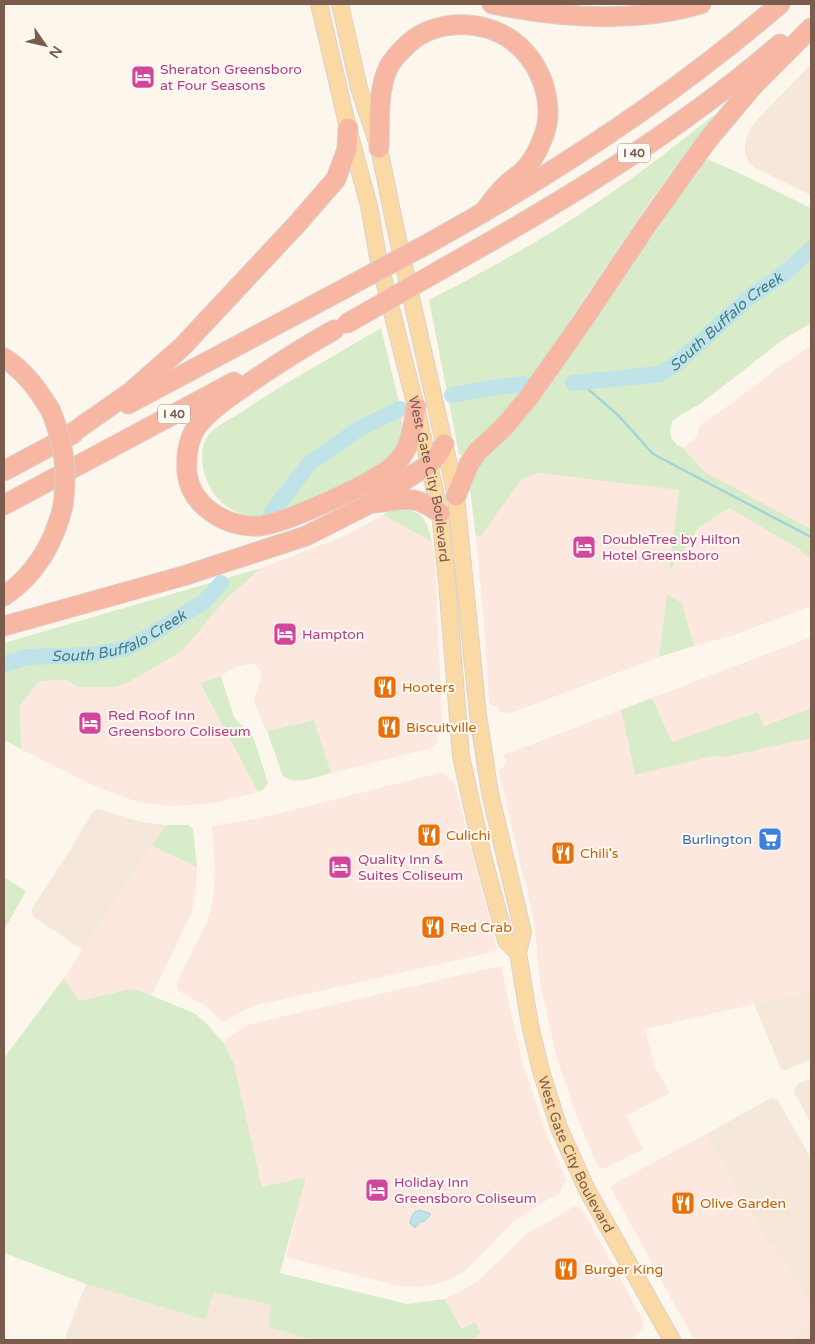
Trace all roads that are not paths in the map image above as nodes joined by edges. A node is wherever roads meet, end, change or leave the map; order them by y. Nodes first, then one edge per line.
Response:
1 (319, 4) edge
2 (340, 4) edge
3 (492, 4) edge
4 (701, 4) edge
5 (780, 4) edge
6 (811, 16) edge
7 (811, 28) edge
8 (348, 128) junction
9 (379, 148) junction
10 (483, 213) junction
11 (340, 327) junction
12 (4, 358) edge
13 (416, 407) junction
14 (62, 440) junction
15 (444, 444) junction
16 (429, 464) junction
17 (4, 471) edge
18 (456, 496) junction
19 (370, 504) junction
20 (4, 505) edge
21 (440, 512) junction
22 (4, 596) edge
23 (4, 626) edge
24 (518, 953) junction
25 (672, 1340) edge

1 - 8 main road, West Gate City Boulevard
2 - 9 main road, West Gate City Boulevard
3 - 4 highway
5 - 10 highway, I 40
6 - 11 highway, I 40, bridge
7 - 18 highway
8 - 13 main road, West Gate City Boulevard
8 - 14 highway
9 - 10 highway
9 - 15 main road, West Gate City Boulevard
10 - 14 highway, I 40, bridge
11 - 13 highway
11 - 20 highway, I 40
12 - 22 highway, bridge
13 - 16 main road, West Gate City Boulevard
14 - 17 highway, I 40
15 - 16 highway
15 - 18 main road, West Gate City Boulevard
16 - 19 highway
16 - 21 main road, West Gate City Boulevard
18 - 24 main road, West Gate City Boulevard
19 - 21 highway
19 - 23 highway
21 - 24 main road, West Gate City Boulevard
24 - 25 main road, West Gate City Boulevard

